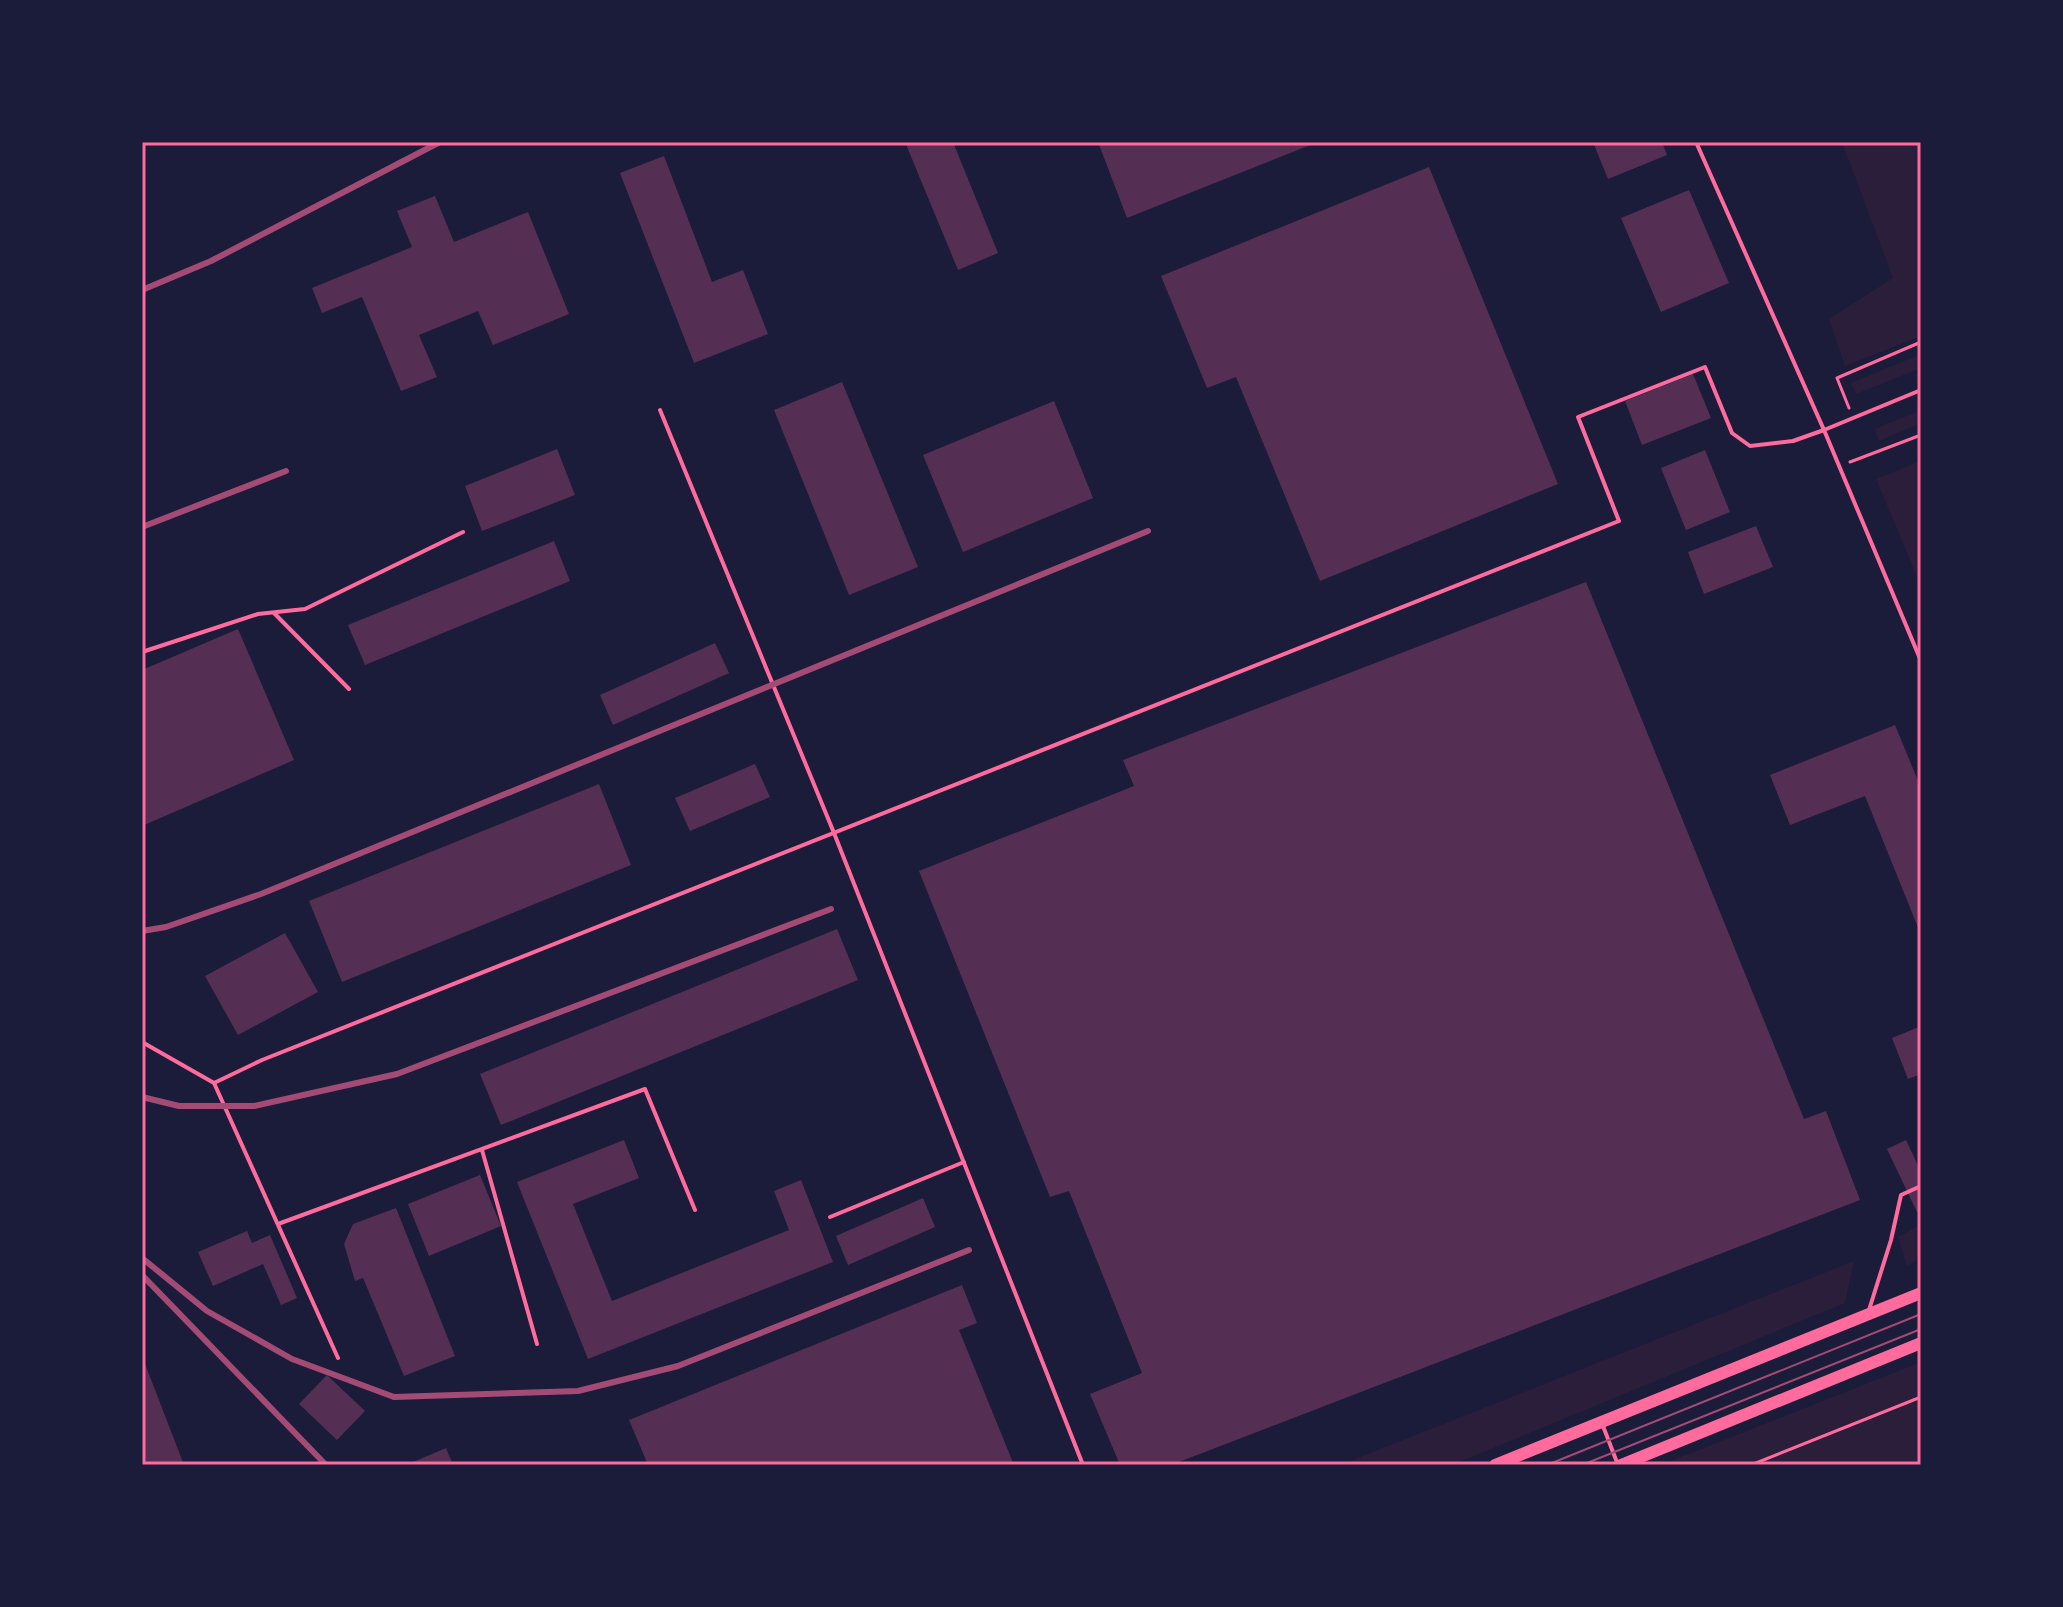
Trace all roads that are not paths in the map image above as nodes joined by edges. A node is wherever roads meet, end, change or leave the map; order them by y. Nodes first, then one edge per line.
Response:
1 (1696, 142) edge
2 (1921, 390) edge
3 (660, 410) dead end
4 (1824, 430) junction
5 (463, 532) dead end
6 (274, 613) junction
7 (142, 652) edge
8 (1921, 661) edge
9 (349, 689) dead end
10 (834, 833) junction
11 (142, 1042) edge
12 (214, 1083) junction
13 (482, 1150) junction
14 (964, 1162) junction
15 (1921, 1186) edge
16 (695, 1210) dead end
17 (830, 1217) dead end
18 (278, 1224) junction
19 (1921, 1293) edge
20 (1868, 1314) junction
21 (1921, 1343) edge
22 (537, 1344) dead end
23 (338, 1358) dead end
24 (1601, 1422) junction
25 (1083, 1465) edge
26 (1495, 1465) edge
27 (1620, 1465) edge

1 - 4 lane
2 - 4 lane
3 - 10 lane
4 - 8 lane
4 - 10 lane
5 - 6 lane
6 - 7 lane
6 - 9 lane
10 - 12 lane
10 - 14 lane
11 - 12 lane
12 - 18 lane
13 - 16 lane
13 - 18 lane
13 - 22 lane
14 - 17 lane
14 - 25 lane
15 - 20 lane
18 - 23 lane
19 - 20 highway
20 - 24 highway
21 - 27 highway
24 - 26 highway
24 - 27 lane

